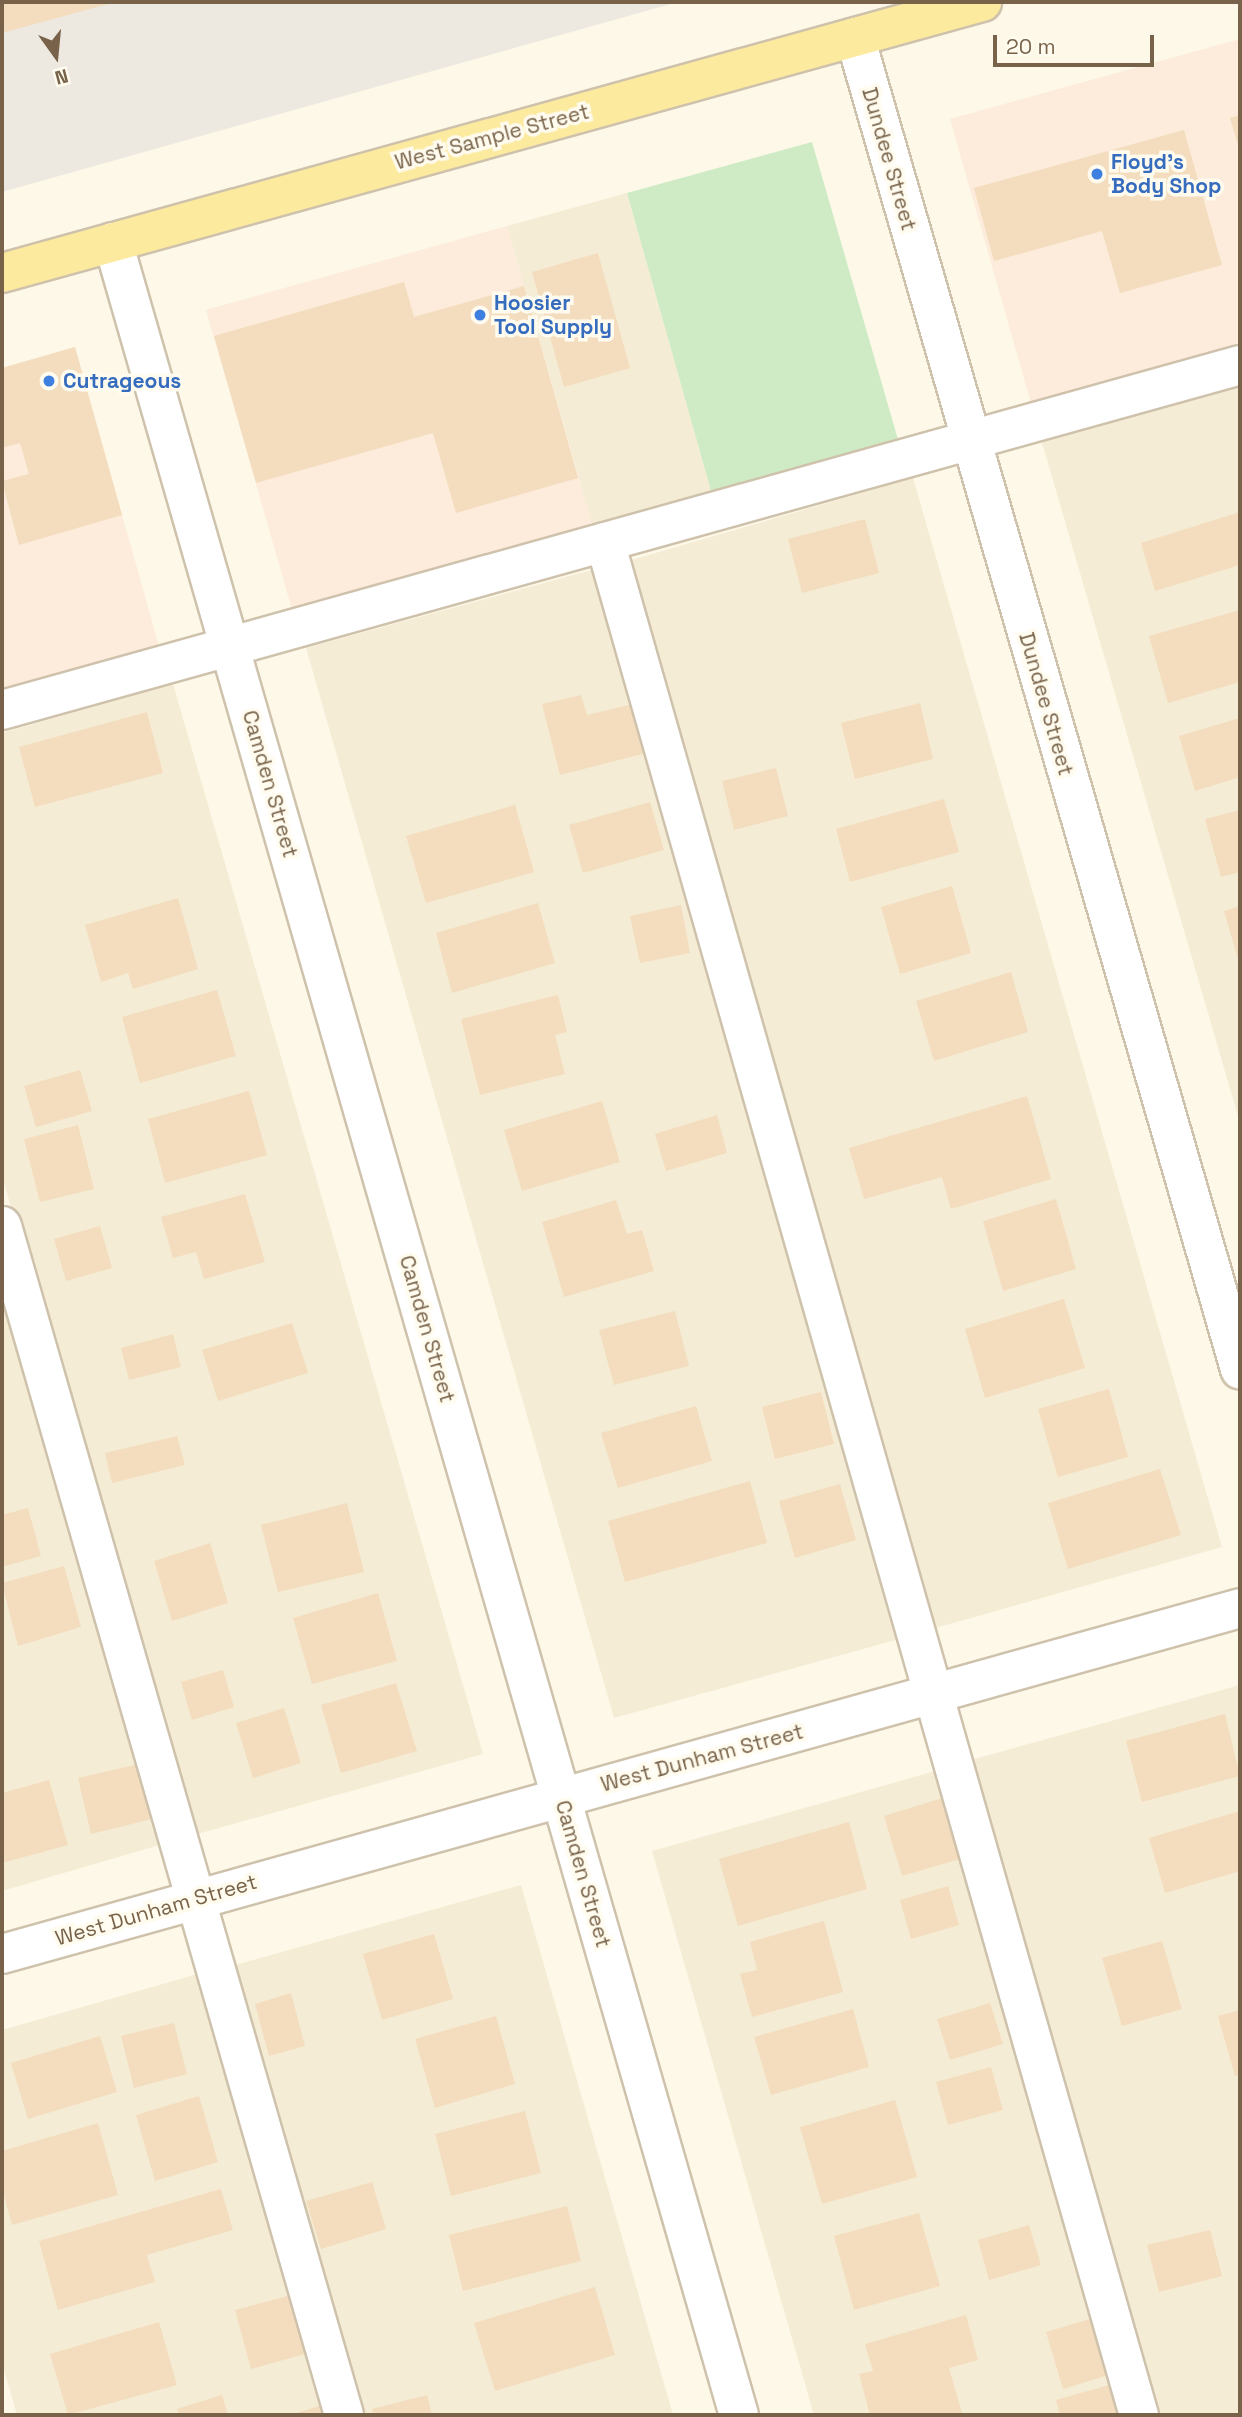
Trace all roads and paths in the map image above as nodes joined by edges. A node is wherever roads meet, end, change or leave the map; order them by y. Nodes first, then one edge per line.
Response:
1 (982, 2) edge
2 (855, 37) junction
3 (113, 242) junction
4 (2, 273) edge
5 (1240, 365) edge
6 (968, 438) junction
7 (605, 542) junction
8 (231, 647) junction
9 (2, 710) edge
10 (2, 1226) edge
11 (1240, 1369) edge
12 (1240, 1608) edge
13 (933, 1695) junction
14 (561, 1796) junction
15 (192, 1900) junction
16 (2, 1954) edge
17 (344, 2415) edge
18 (740, 2415) edge
19 (1139, 2415) edge

1 - 2 main road, West Sample Street
2 - 3 main road, West Sample Street
2 - 6 street, Dundee Street
3 - 4 main road, West Sample Street
3 - 8 street, Camden Street
5 - 6 street
6 - 7 street
6 - 11 street, Dundee Street
7 - 8 street
7 - 13 street
8 - 9 street
8 - 14 street, Camden Street
10 - 15 street
12 - 13 street, West Dunham Street
13 - 14 street, West Dunham Street
13 - 19 street
14 - 15 street, West Dunham Street
14 - 18 street, Camden Street
15 - 16 street, West Dunham Street
15 - 17 street

